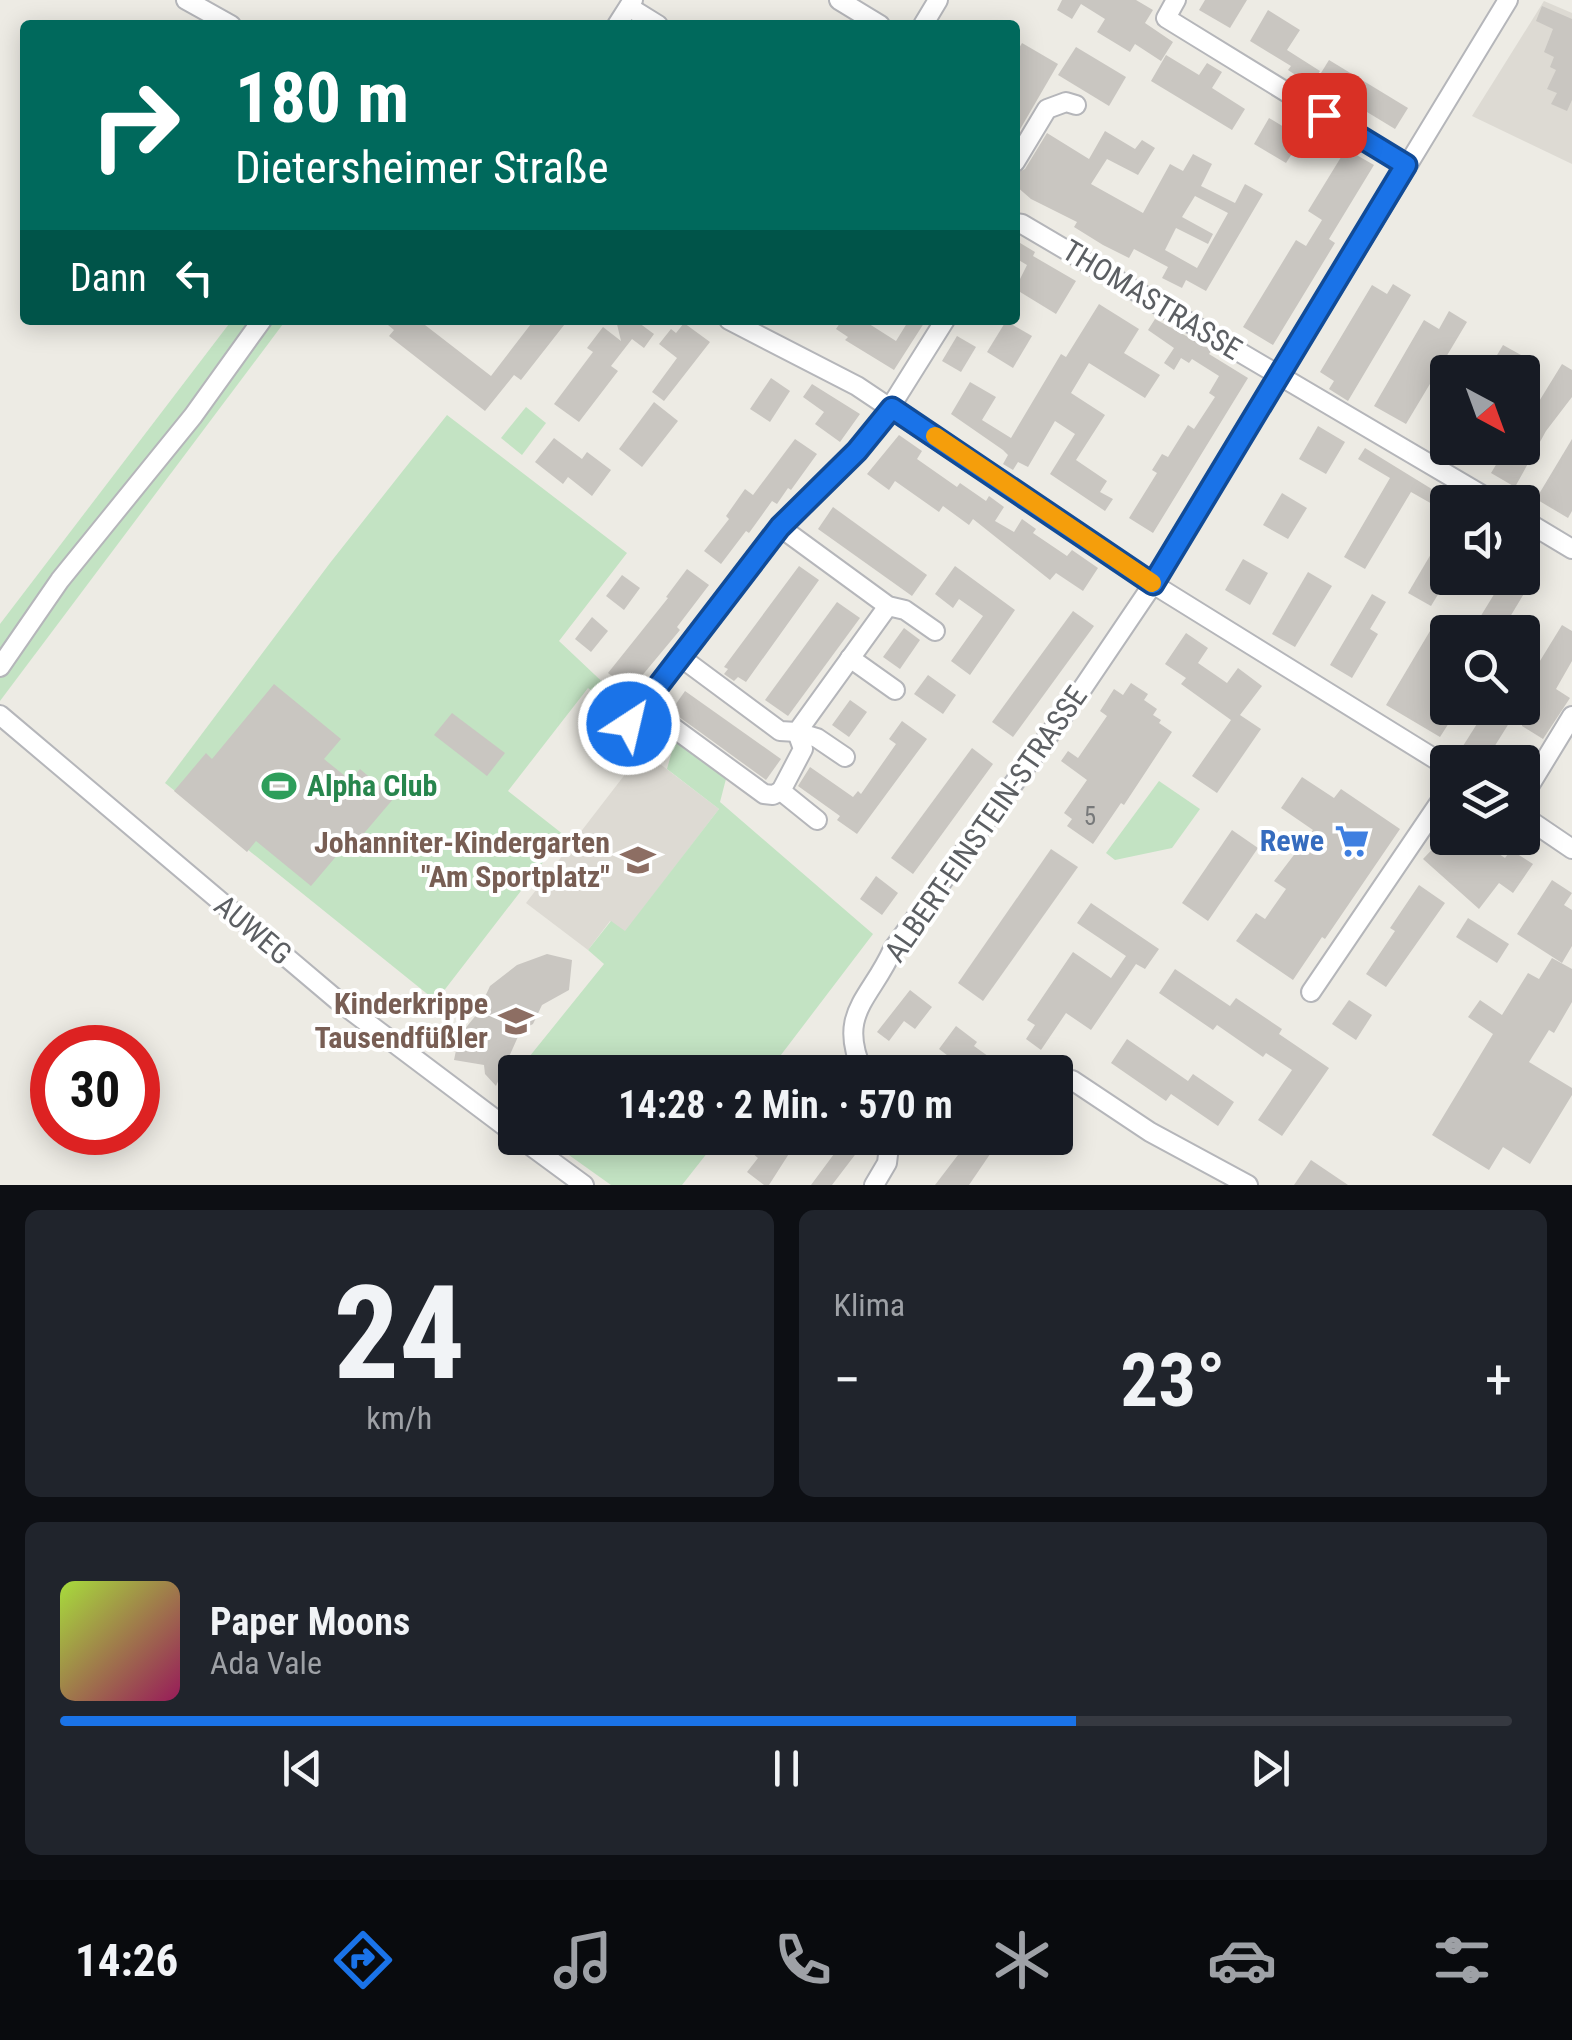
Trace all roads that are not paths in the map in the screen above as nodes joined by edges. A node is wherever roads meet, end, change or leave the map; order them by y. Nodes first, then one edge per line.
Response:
1 (186, 0) edge
2 (839, 0) edge
3 (1176, 0) edge
4 (1508, 0) edge
5 (631, 4) edge
6 (222, 20) edge
7 (652, 20) edge
8 (872, 20) edge
9 (1076, 106) dead end
10 (1020, 154) edge
11 (1406, 165) junction
12 (1020, 224) edge
13 (258, 325) edge
14 (740, 325) edge
15 (943, 325) edge
16 (1279, 375) junction
17 (892, 408) junction
18 (1465, 485) edge
19 (780, 527) junction
20 (1540, 529) edge
21 (1572, 548) edge
22 (1153, 584) junction
23 (888, 606) junction
24 (935, 632) dead end
25 (678, 656) junction
26 (850, 658) junction
27 (0, 667) edge
28 (894, 690) dead end
29 (641, 704) junction
30 (0, 715) edge
31 (1572, 716) edge
32 (629, 724) dead end
33 (797, 732) junction
34 (1430, 756) edge
35 (845, 757) dead end
36 (1540, 768) edge
37 (780, 791) junction
38 (1430, 817) edge
39 (817, 820) dead end
40 (1540, 827) edge
41 (1572, 848) edge
42 (1311, 992) dead end
43 (857, 1055) edge
44 (1073, 1081) edge
45 (498, 1122) edge
46 (543, 1155) edge
47 (888, 1155) edge
48 (584, 1185) edge
49 (874, 1185) edge
50 (1248, 1185) edge

1 - 6 street
2 - 8 street
3 - 11 street
4 - 11 street, ALBERT-EINSTEIN-STRASSE
5 - 7 street
9 - 10 street
11 - 16 street, ALBERT-EINSTEIN-STRASSE
12 - 16 street, THOMASTRASSE
13 - 27 street
14 - 17 street
15 - 17 street
16 - 18 street, THOMASTRASSE
16 - 22 street, ALBERT-EINSTEIN-STRASSE
17 - 19 street
17 - 22 street
19 - 23 street
19 - 25 street
20 - 21 street
22 - 34 street
22 - 43 street, ALBERT-EINSTEIN-STRASSE
23 - 24 street
23 - 26 street
25 - 29 street
25 - 33 street
26 - 28 street
26 - 33 street
29 - 32 street
29 - 37 street
30 - 45 street, AUWEG
31 - 36 street
33 - 35 street
33 - 37 street
37 - 39 street
38 - 42 street
40 - 41 street
44 - 50 street
46 - 48 street, AUWEG
47 - 49 street

